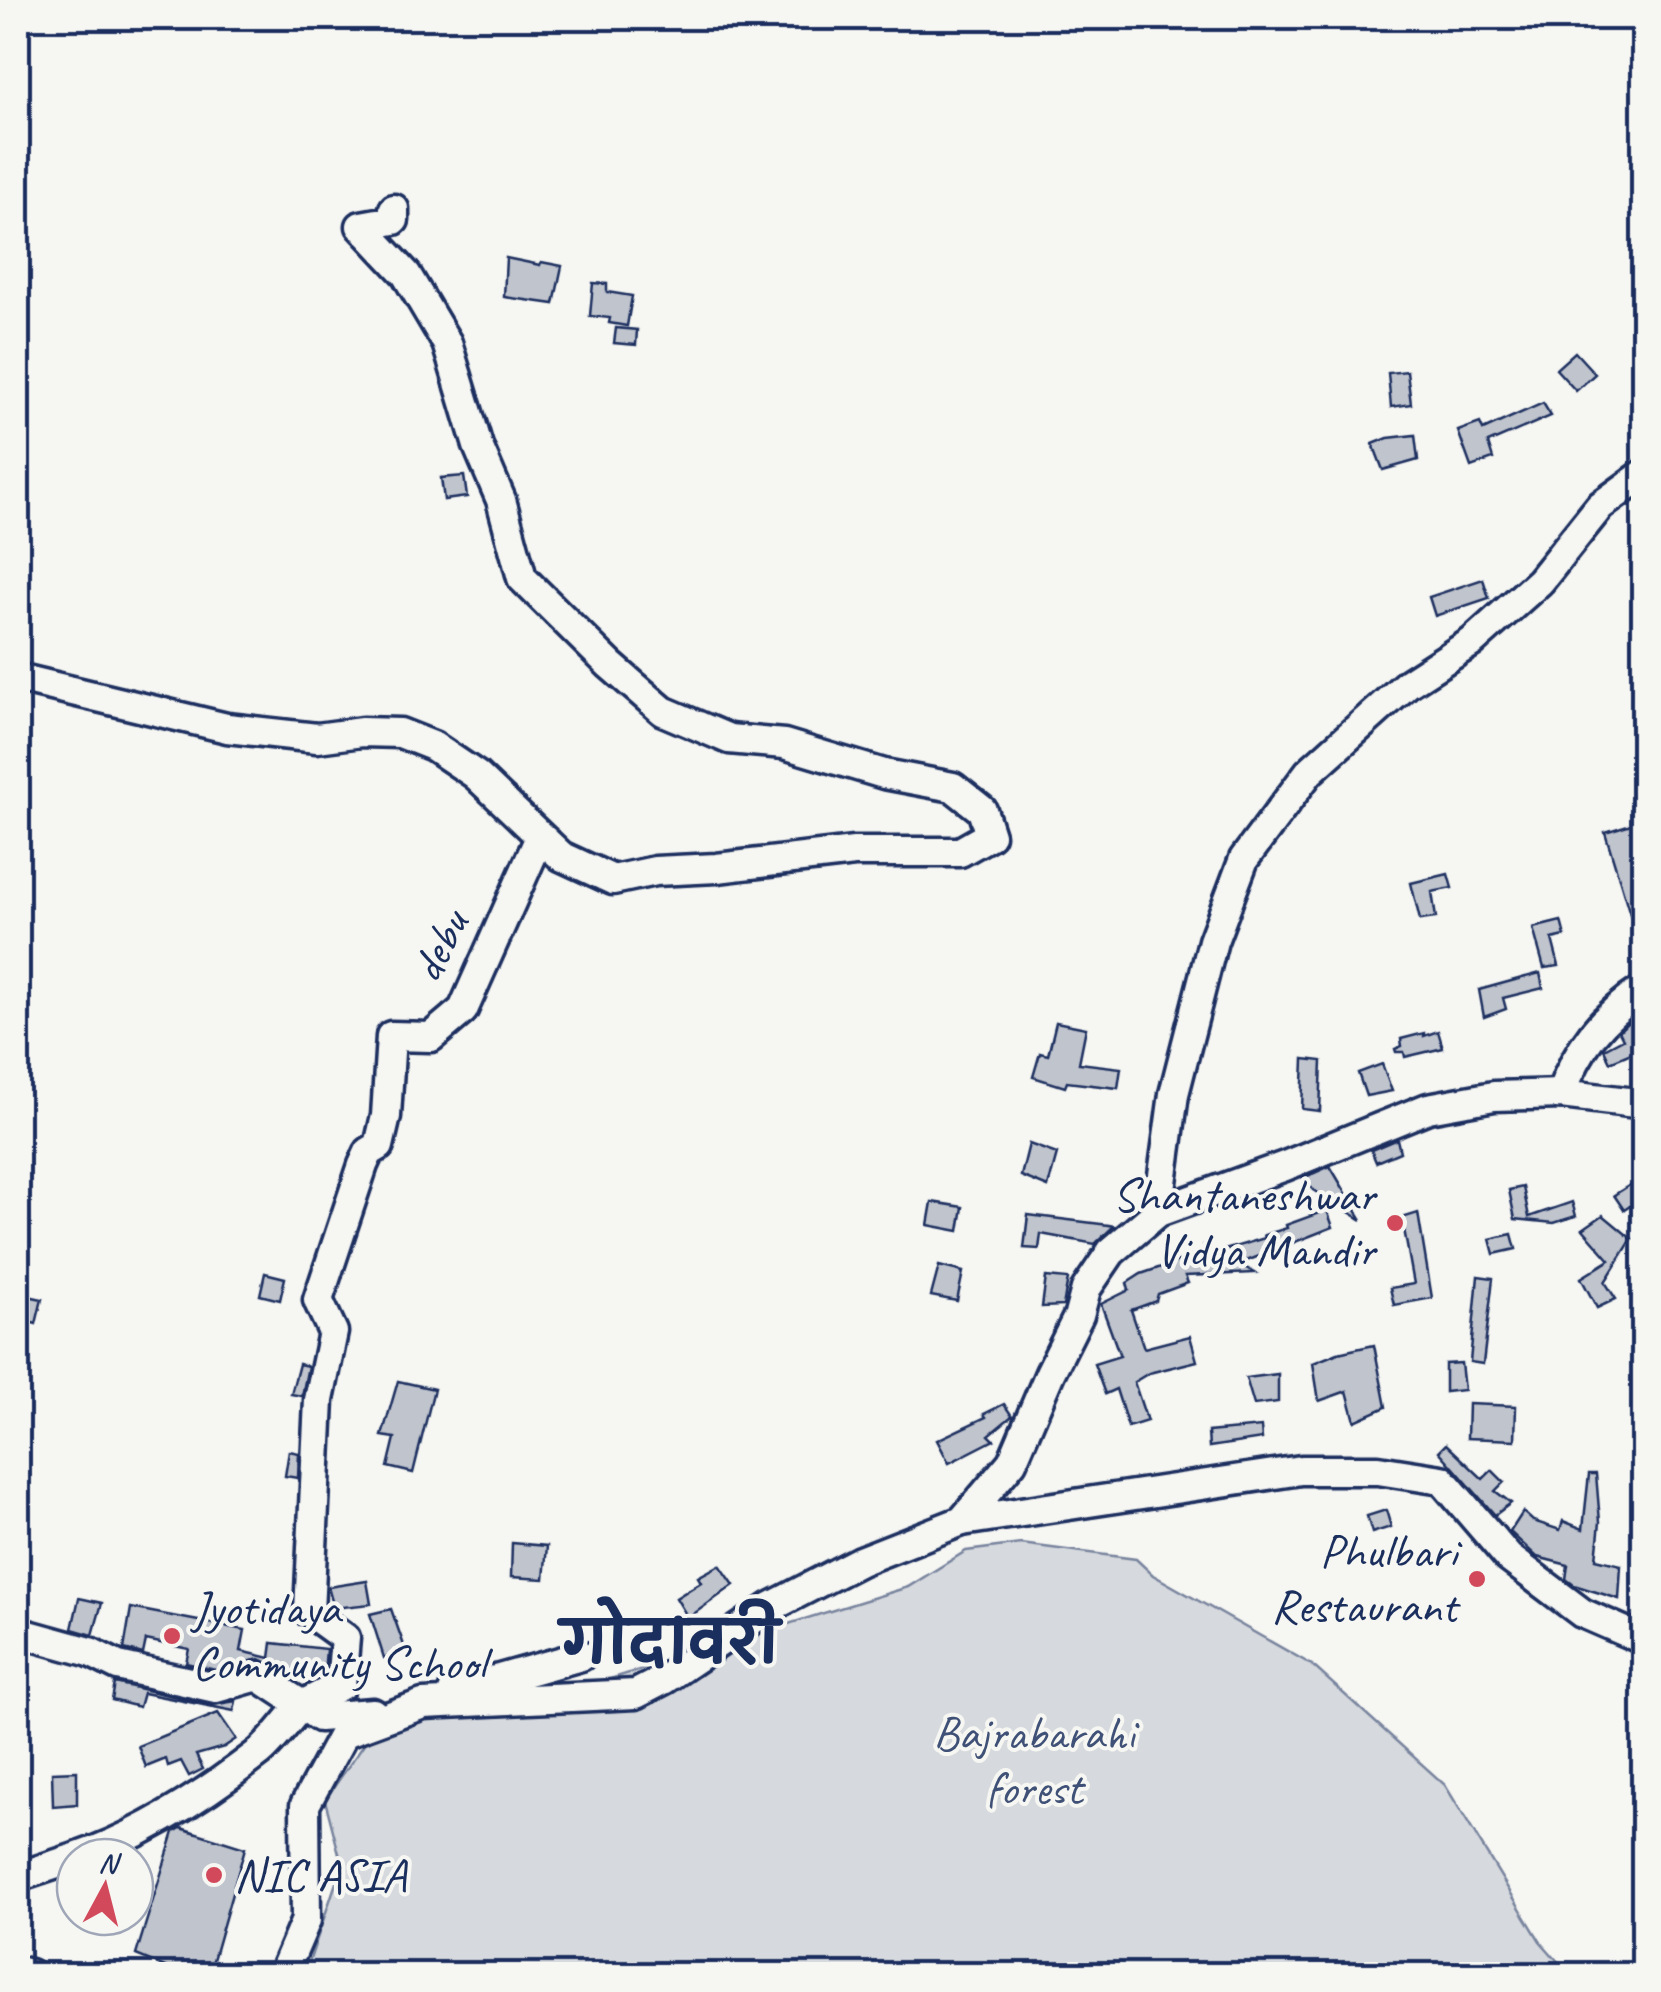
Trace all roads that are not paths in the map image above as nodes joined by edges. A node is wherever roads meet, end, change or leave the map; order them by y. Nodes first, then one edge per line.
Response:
1 (394, 210) dead end
2 (1644, 474) edge
3 (18, 678) edge
4 (540, 837) junction
5 (1644, 990) edge
6 (1561, 1094) junction
7 (1644, 1104) edge
8 (1158, 1212) junction
9 (962, 1521) junction
10 (18, 1632) edge
11 (1644, 1640) edge
12 (581, 1656) dead end
13 (302, 1705) junction
14 (130, 1837) edge
15 (55, 1865) edge
16 (18, 1877) edge
17 (18, 1971) edge
18 (30, 1974) edge
19 (283, 1974) edge

1 - 4 street
2 - 8 street
3 - 4 street
4 - 13 street, debu
5 - 6 street
6 - 7 street
6 - 8 street
8 - 9 street
9 - 11 street
9 - 19 street
10 - 13 street
12 - 13 street
13 - 14 street
15 - 16 street
17 - 18 street

